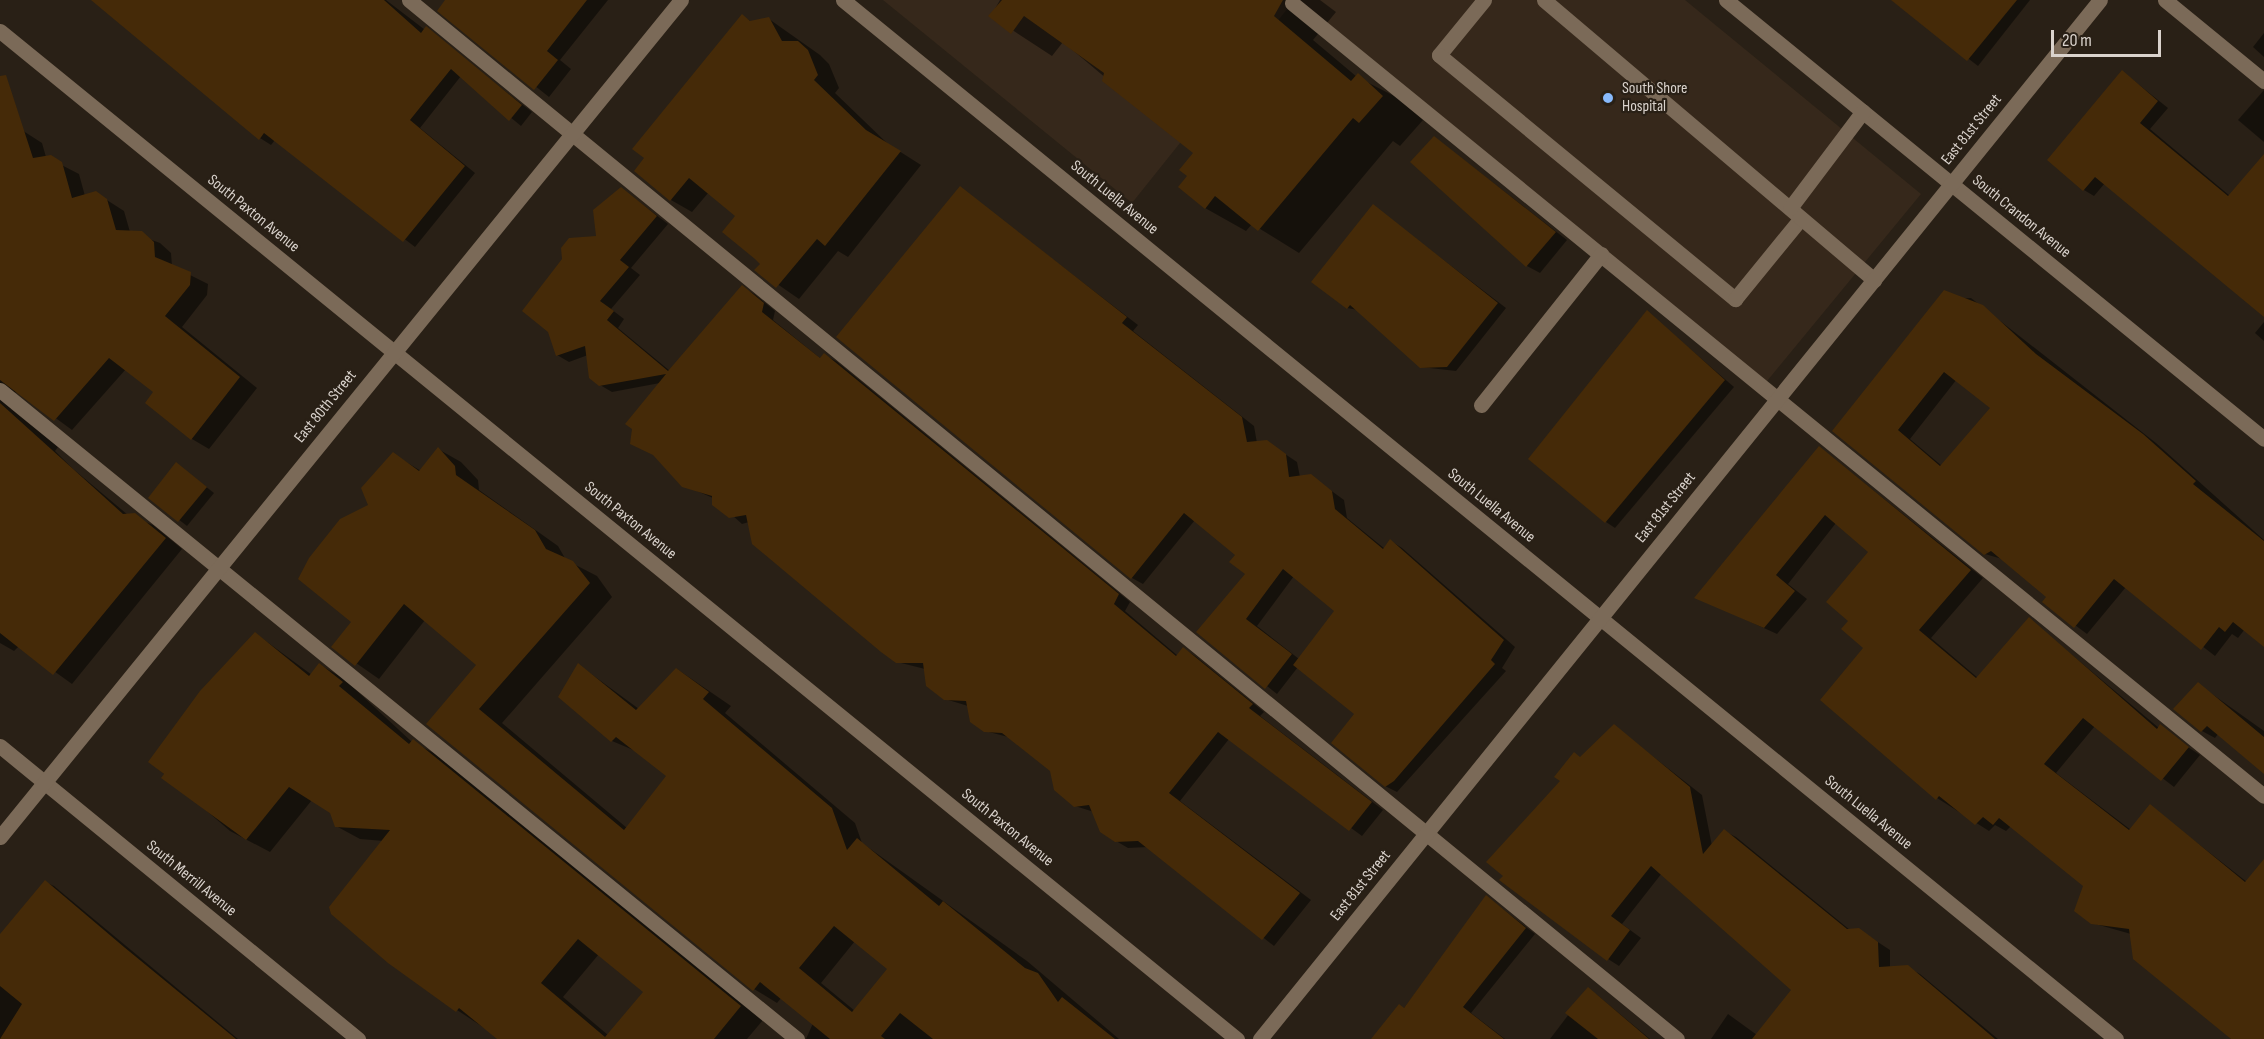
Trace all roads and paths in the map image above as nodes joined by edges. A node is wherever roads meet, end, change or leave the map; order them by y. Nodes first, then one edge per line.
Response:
1 (409, 0) edge
2 (681, 0) edge
3 (843, 0) edge
4 (1484, 0) edge
5 (1544, 0) edge
6 (1726, 0) edge
7 (2100, 0) edge
8 (2165, 0) edge
9 (1293, 3) dead end
10 (0, 31) edge
11 (2264, 81) edge
12 (1863, 111) junction
13 (572, 134) junction
14 (1952, 184) junction
15 (1796, 213) junction
16 (1601, 254) junction
17 (1874, 280) junction
18 (394, 352) junction
19 (0, 390) edge
20 (1778, 398) junction
21 (1481, 405) dead end
22 (2264, 439) edge
23 (219, 568) junction
24 (1600, 618) junction
25 (0, 746) edge
26 (44, 782) junction
27 (2264, 796) edge
28 (1426, 834) junction
29 (0, 837) edge
30 (358, 1039) edge
31 (797, 1039) edge
32 (1237, 1039) edge
33 (1260, 1039) edge
34 (1677, 1039) edge
35 (2116, 1039) edge

1 - 13 street
2 - 13 street, East 80th Street
3 - 24 street, South Luella Avenue
4 - 15 street
5 - 15 street
6 - 12 street, South Crandon Avenue
7 - 14 street, East 81st Street
8 - 11 street
9 - 16 street
10 - 18 street, South Paxton Avenue
12 - 14 street, South Crandon Avenue
12 - 15 street
13 - 18 street, East 80th Street
13 - 28 street
14 - 17 street, East 81st Street
14 - 22 street, South Crandon Avenue
15 - 17 street
16 - 20 street
16 - 21 street
17 - 20 street, East 81st Street
18 - 23 street, East 80th Street
18 - 32 street, South Paxton Avenue
19 - 23 street
20 - 24 street, East 81st Street
20 - 27 street
23 - 26 street, East 80th Street
23 - 31 street
24 - 28 street, East 81st Street
24 - 35 street, South Luella Avenue
25 - 26 street, South Merrill Avenue
26 - 29 street, East 80th Street
26 - 30 street, South Merrill Avenue
28 - 33 street, East 81st Street
28 - 34 street

